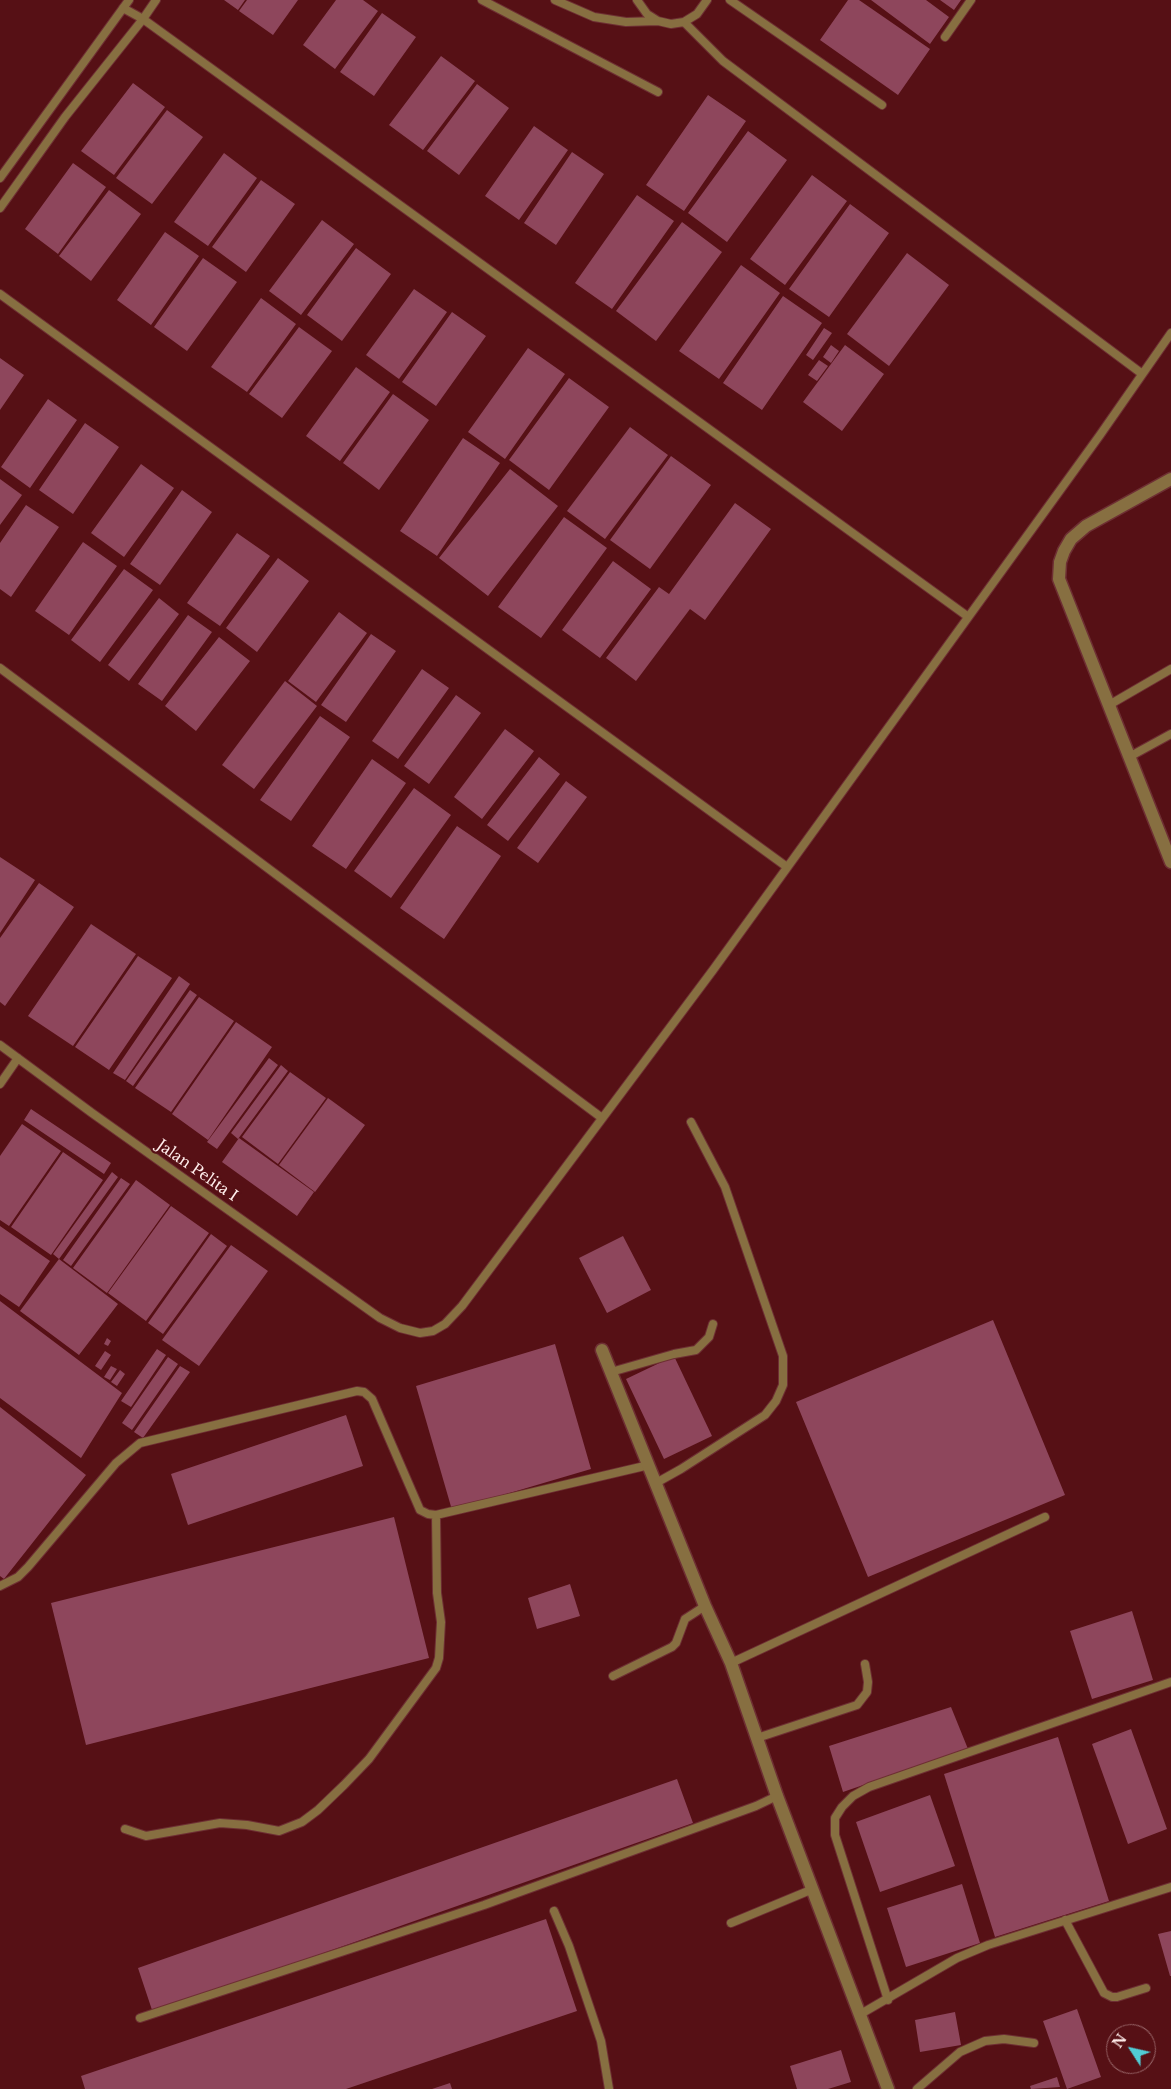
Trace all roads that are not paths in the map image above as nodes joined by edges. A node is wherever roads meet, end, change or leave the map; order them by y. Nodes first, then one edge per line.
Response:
1 (129, 0) edge
2 (156, 0) edge
3 (482, 0) edge
4 (555, 0) edge
5 (637, 0) edge
6 (707, 0) edge
7 (730, 0) edge
8 (971, 0) edge
9 (124, 8) junction
10 (143, 19) junction
11 (658, 21) junction
12 (684, 22) junction
13 (946, 37) dead end
14 (658, 92) dead end
15 (882, 105) dead end
16 (0, 178) edge
17 (0, 208) edge
18 (0, 294) edge
19 (1171, 333) edge
20 (1141, 373) junction
21 (1171, 479) edge
22 (967, 616) junction
23 (0, 668) edge
24 (1171, 669) edge
25 (1109, 706) junction
26 (1171, 734) edge
27 (1129, 757) junction
28 (1171, 862) edge
29 (788, 867) junction
30 (0, 1045) edge
31 (18, 1058) junction
32 (0, 1084) edge
33 (602, 1118) junction
34 (691, 1122) dead end
35 (713, 1324) dead end
36 (602, 1350) dead end
37 (611, 1372) junction
38 (649, 1465) junction
39 (656, 1483) junction
40 (436, 1515) junction
41 (1045, 1517) dead end
42 (0, 1586) edge
43 (705, 1606) junction
44 (730, 1664) junction
45 (865, 1664) dead end
46 (612, 1676) dead end
47 (1171, 1682) edge
48 (757, 1738) junction
49 (777, 1796) junction
50 (125, 1829) dead end
51 (1171, 1887) edge
52 (813, 1889) junction
53 (554, 1911) dead end
54 (1065, 1920) junction
55 (731, 1923) dead end
56 (1146, 1988) dead end
57 (888, 2000) junction
58 (859, 2015) junction
59 (140, 2018) dead end
60 (1034, 2043) dead end
61 (609, 2089) edge
62 (888, 2089) edge
63 (917, 2089) edge

1 - 9 lane
2 - 10 lane
3 - 14 lane
4 - 11 lane
5 - 11 lane
6 - 12 lane
7 - 15 lane
8 - 13 lane
9 - 10 lane
9 - 16 lane
10 - 17 lane
10 - 22 lane
11 - 12 lane
12 - 20 lane
18 - 29 lane
19 - 20 lane, Jalan Pelita I
20 - 22 lane, Jalan Pelita I
21 - 25 street
22 - 29 lane, Jalan Pelita I
23 - 33 lane
24 - 25 lane
25 - 27 street
26 - 27 lane
27 - 28 street
29 - 33 lane, Jalan Pelita I
30 - 31 lane, Jalan Pelita I
31 - 32 lane
31 - 33 lane, Jalan Pelita I
34 - 39 lane
35 - 37 lane
36 - 37 street
37 - 38 street
38 - 39 street
38 - 40 lane
39 - 43 street
40 - 42 lane
40 - 50 lane
41 - 44 lane
43 - 44 street
43 - 46 lane
44 - 48 street
45 - 48 lane
47 - 57 lane
48 - 49 street
49 - 52 street
49 - 59 lane
51 - 54 lane
52 - 55 lane
52 - 58 street
53 - 61 lane
54 - 56 lane
54 - 57 lane
57 - 58 lane
58 - 62 street
60 - 63 lane

